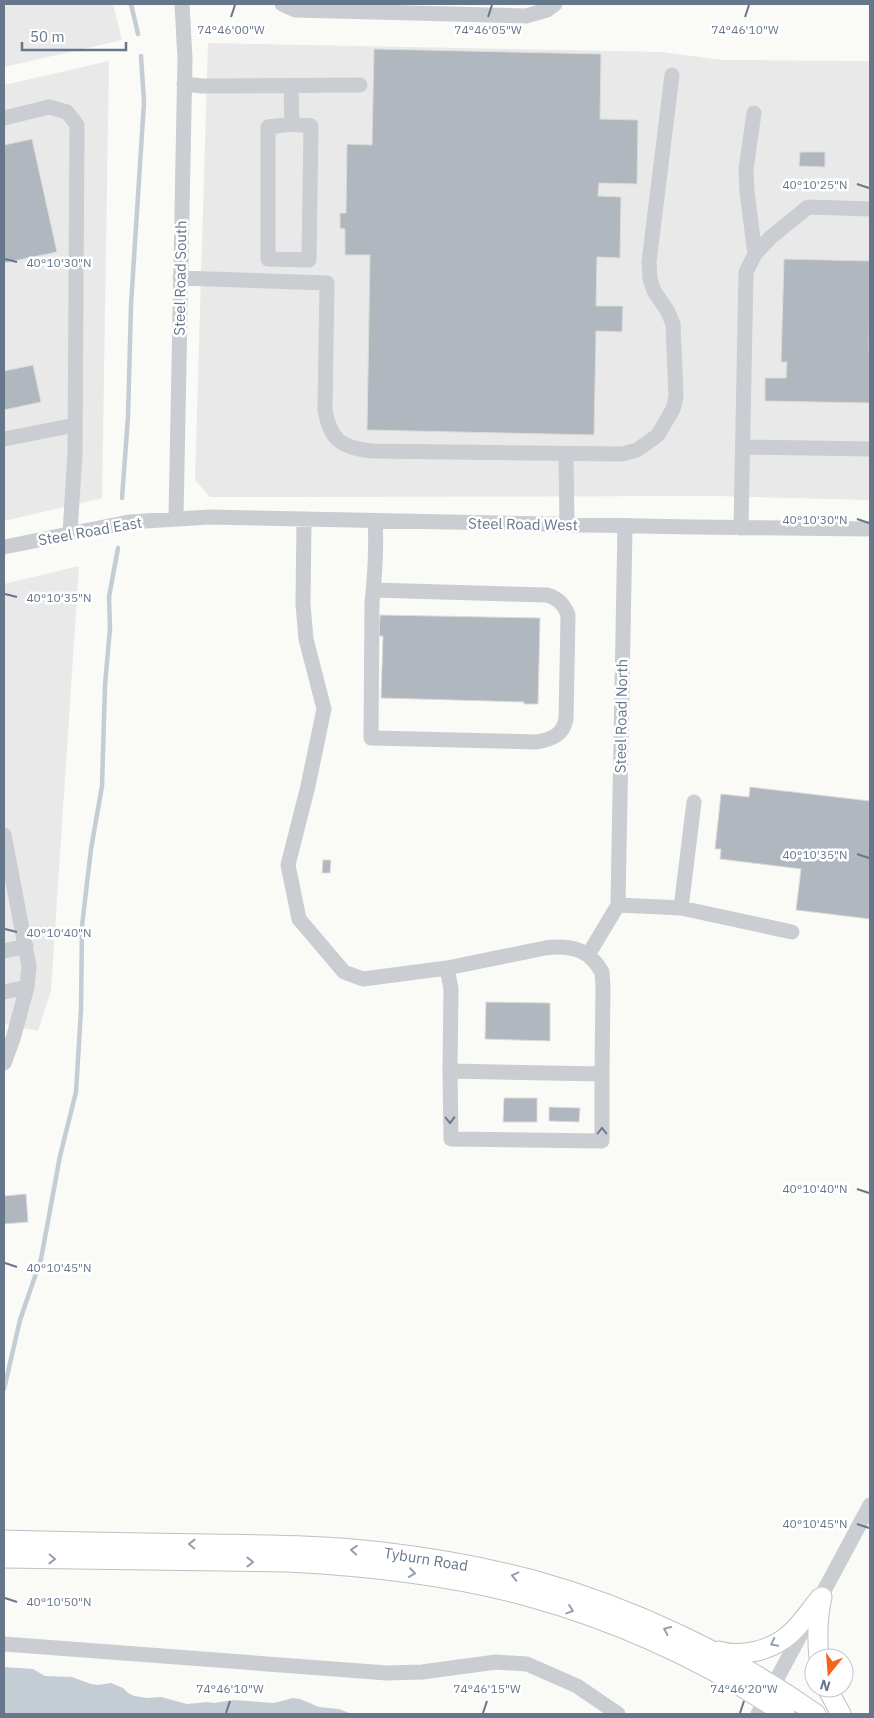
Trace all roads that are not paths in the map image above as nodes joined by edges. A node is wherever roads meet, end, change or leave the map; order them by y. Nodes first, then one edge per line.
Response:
1 (182, 4) edge
2 (282, 4) edge
3 (555, 4) edge
4 (672, 75) dead end
5 (184, 84) junction
6 (360, 85) dead end
7 (291, 86) junction
8 (754, 113) dead end
9 (4, 118) edge
10 (292, 124) junction
11 (870, 208) edge
12 (756, 254) junction
13 (180, 278) junction
14 (75, 425) junction
15 (4, 439) edge
16 (743, 447) junction
17 (870, 449) edge
18 (566, 454) junction
19 (176, 518) junction
20 (304, 519) junction
21 (375, 521) junction
22 (567, 525) junction
23 (624, 526) junction
24 (741, 528) junction
25 (870, 529) edge
26 (70, 533) junction
27 (4, 547) edge
28 (374, 590) junction
29 (694, 802) dead end
30 (4, 835) edge
31 (618, 905) junction
32 (681, 908) junction
33 (792, 932) dead end
34 (26, 946) junction
35 (4, 951) edge
36 (588, 954) junction
37 (447, 968) junction
38 (27, 987) junction
39 (4, 992) edge
40 (4, 1063) edge
41 (450, 1071) junction
42 (602, 1074) junction
43 (870, 1504) edge
44 (4, 1540) edge
45 (4, 1558) edge
46 (822, 1594) junction
47 (4, 1644) edge
48 (698, 1644) junction
49 (818, 1648) edge
50 (832, 1698) edge
51 (766, 1700) edge
52 (618, 1714) edge
53 (785, 1714) edge
54 (816, 1714) edge
55 (841, 1714) edge

1 - 5 street, Steel Road South
2 - 3 street
4 - 18 street
5 - 7 street
5 - 13 street, Steel Road South
6 - 7 street
7 - 10 street
8 - 12 street
9 - 14 street
10 - 10 street
11 - 12 street
12 - 16 street
13 - 18 street
13 - 19 street, Steel Road South
14 - 15 street
14 - 26 street
16 - 17 street
16 - 24 street
18 - 22 street
19 - 20 street, Steel Road West
19 - 26 street, Steel Road East
20 - 21 street, Steel Road West
20 - 37 street
21 - 22 street, Steel Road West
21 - 28 street
22 - 23 street, Steel Road West
23 - 24 street, Steel Road West
23 - 31 street, Steel Road North
24 - 25 street, Steel Road West
26 - 27 street, Steel Road East
28 - 28 street
29 - 32 street
30 - 34 street
31 - 32 street
31 - 36 street
32 - 33 street
34 - 35 street
34 - 38 street
36 - 37 street
36 - 42 street
37 - 41 street
38 - 39 street
38 - 40 street
41 - 42 street
41 -> 42 street
43 - 46 street
48 -> 44 main road, Tyburn Road
45 -> 51 main road, Tyburn Road
46 -> 48 main road
46 - 49 main road
46 - 51 street
47 - 52 street
48 - 51 main road, Tyburn Road
50 - 55 main road
51 - 53 main road, Tyburn Road
51 - 54 main road, Tyburn Road

